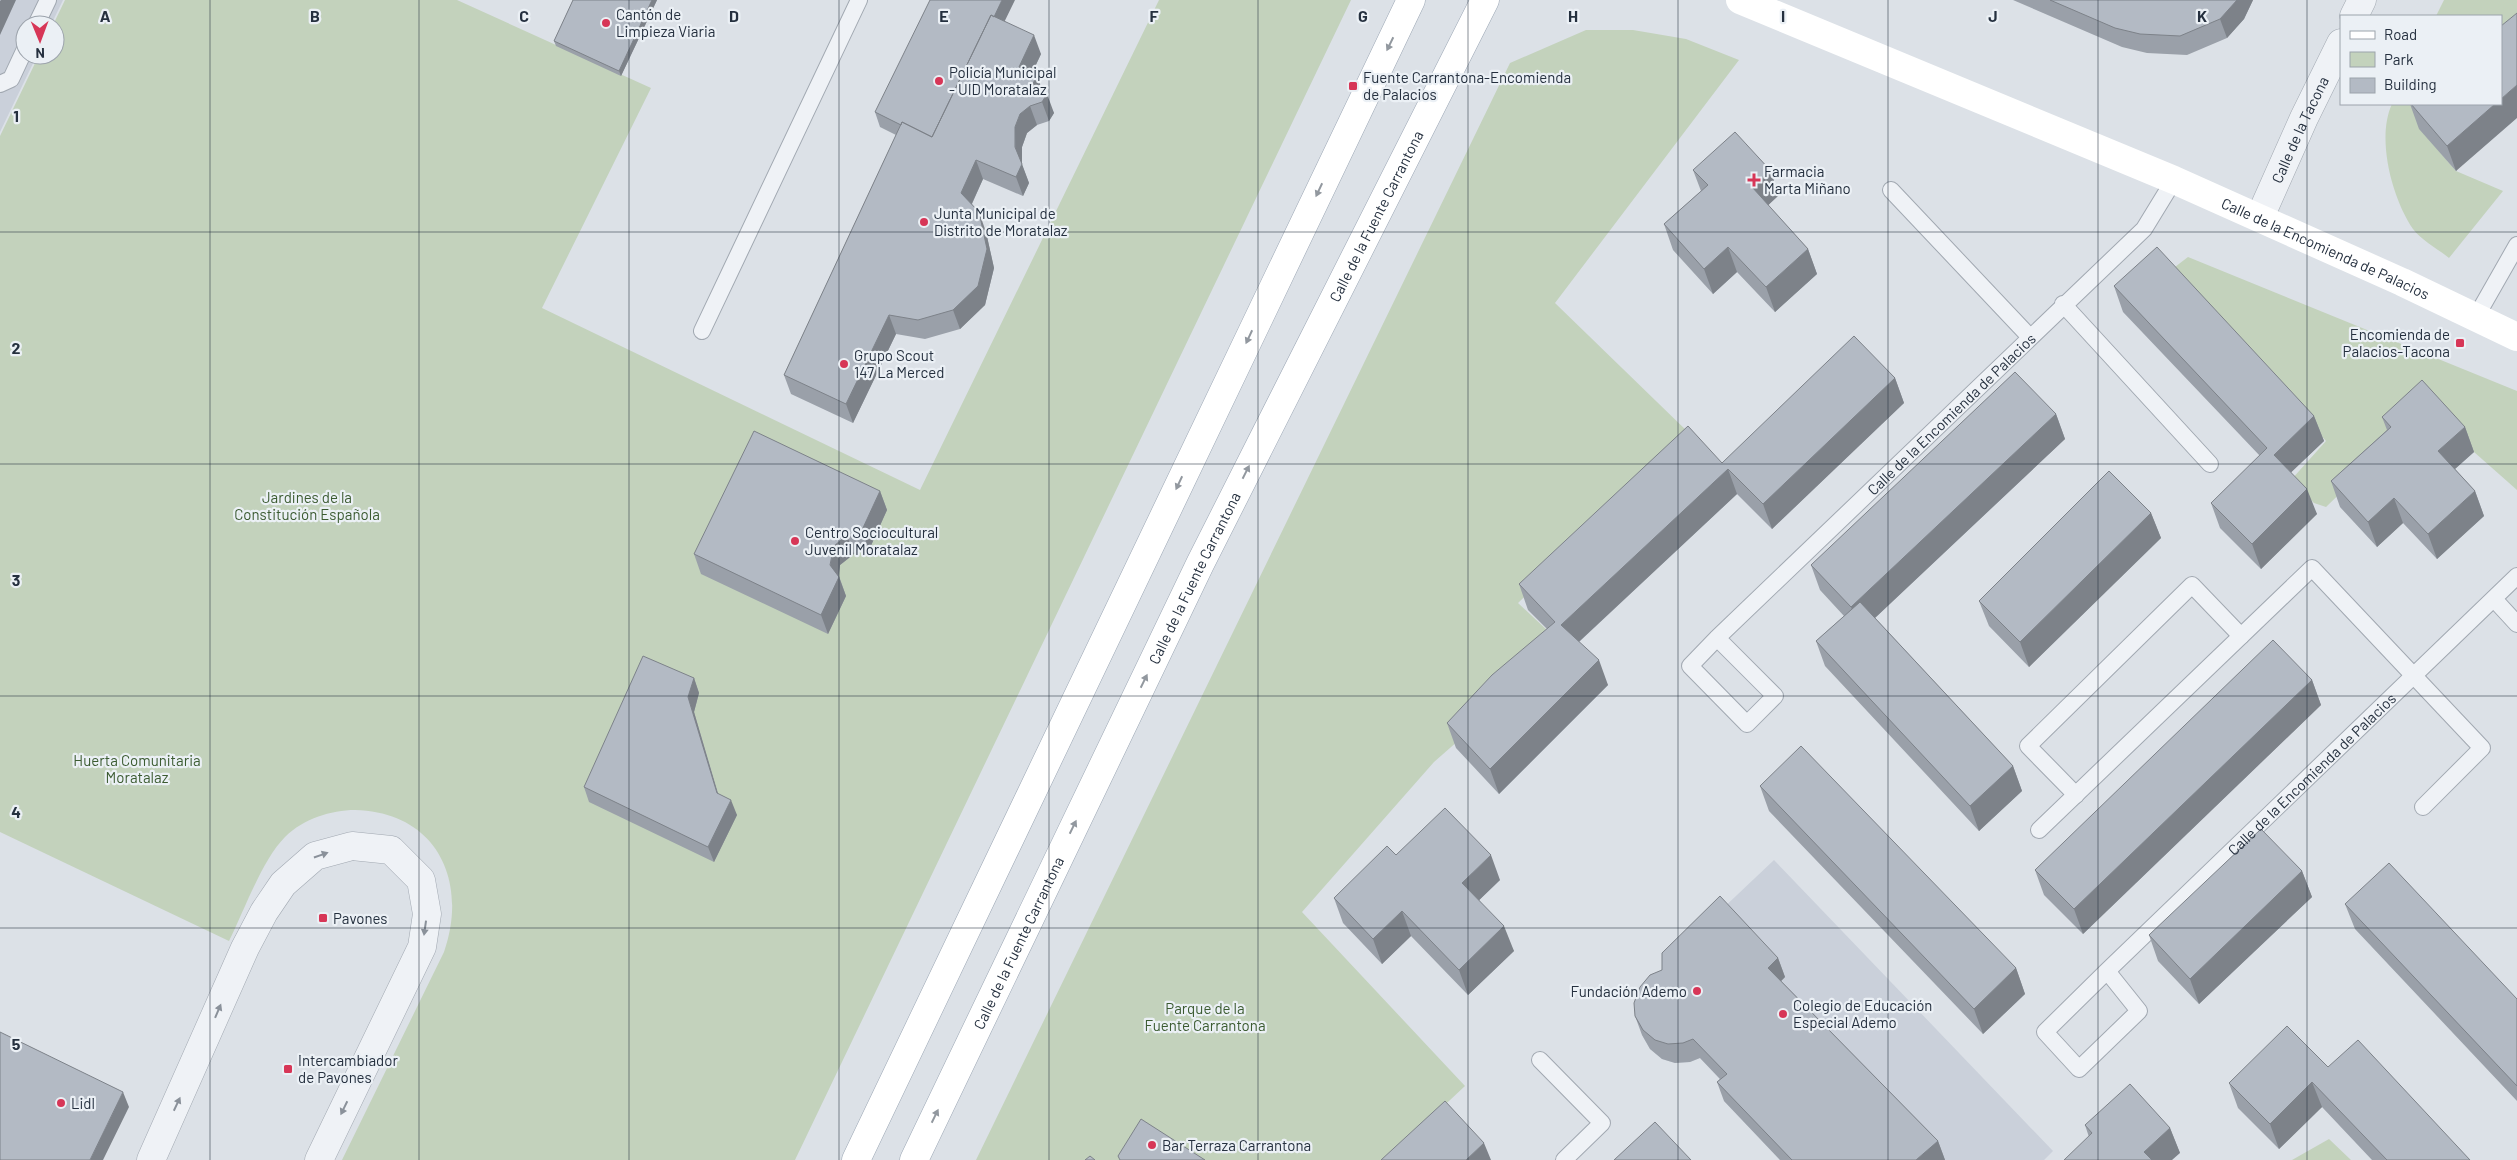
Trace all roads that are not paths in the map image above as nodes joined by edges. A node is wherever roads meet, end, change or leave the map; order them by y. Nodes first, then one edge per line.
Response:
1 (48, 0) edge
2 (859, 0) edge
3 (1411, 0) edge
4 (1485, 0) edge
5 (1740, 0) edge
6 (2362, 0) edge
7 (41, 15) edge
8 (2354, 15) edge
9 (2340, 45) edge
10 (18, 65) edge
11 (0, 84) edge
12 (2174, 180) junction
13 (1891, 190) dead end
14 (2260, 217) junction
15 (2517, 245) edge
16 (2063, 304) junction
17 (2476, 318) junction
18 (702, 331) dead end
19 (2029, 336) junction
20 (2517, 337) edge
21 (2210, 464) dead end
22 (2517, 576) edge
23 (2494, 598) junction
24 (2517, 624) edge
25 (2241, 636) junction
26 (1717, 638) junction
27 (2414, 675) junction
28 (2076, 795) junction
29 (2423, 807) dead end
30 (2038, 830) dead end
31 (2108, 971) junction
32 (1540, 1060) dead end
33 (151, 1160) edge
34 (319, 1160) edge
35 (856, 1160) edge
36 (914, 1160) edge
37 (1564, 1160) edge

1 - 7 lane
2 - 18 lane
3 -> 35 main road
36 -> 4 main road, Calle de la Fuente Carrantona
5 - 12 main road, Calle de la Encomienda de Palacios
6 - 8 street
9 - 14 street, Calle de la Tacona
10 - 11 lane
12 - 14 main road, Calle de la Encomienda de Palacios
12 - 16 lane, Calle de la Encomienda de Palacios
13 - 19 lane
14 - 17 main road, Calle de la Encomienda de Palacios
15 - 17 lane
16 - 19 lane, Calle de la Encomienda de Palacios
16 - 21 lane
17 - 20 main road, Calle de la Encomienda de Palacios
19 - 26 lane, Calle de la Encomienda de Palacios
22 - 23 lane, Calle de la Encomienda de Palacios
23 - 24 lane
23 - 27 lane, Calle de la Encomienda de Palacios
25 - 27 lane
25 - 28 lane
25 - 28 lane
26 - 26 lane, Calle de la Encomienda de Palacios
27 - 29 lane
27 - 31 lane, Calle de la Encomienda de Palacios
28 - 30 lane
31 - 31 lane, Calle de la Encomienda de Palacios
32 - 37 lane
33 -> 34 street

